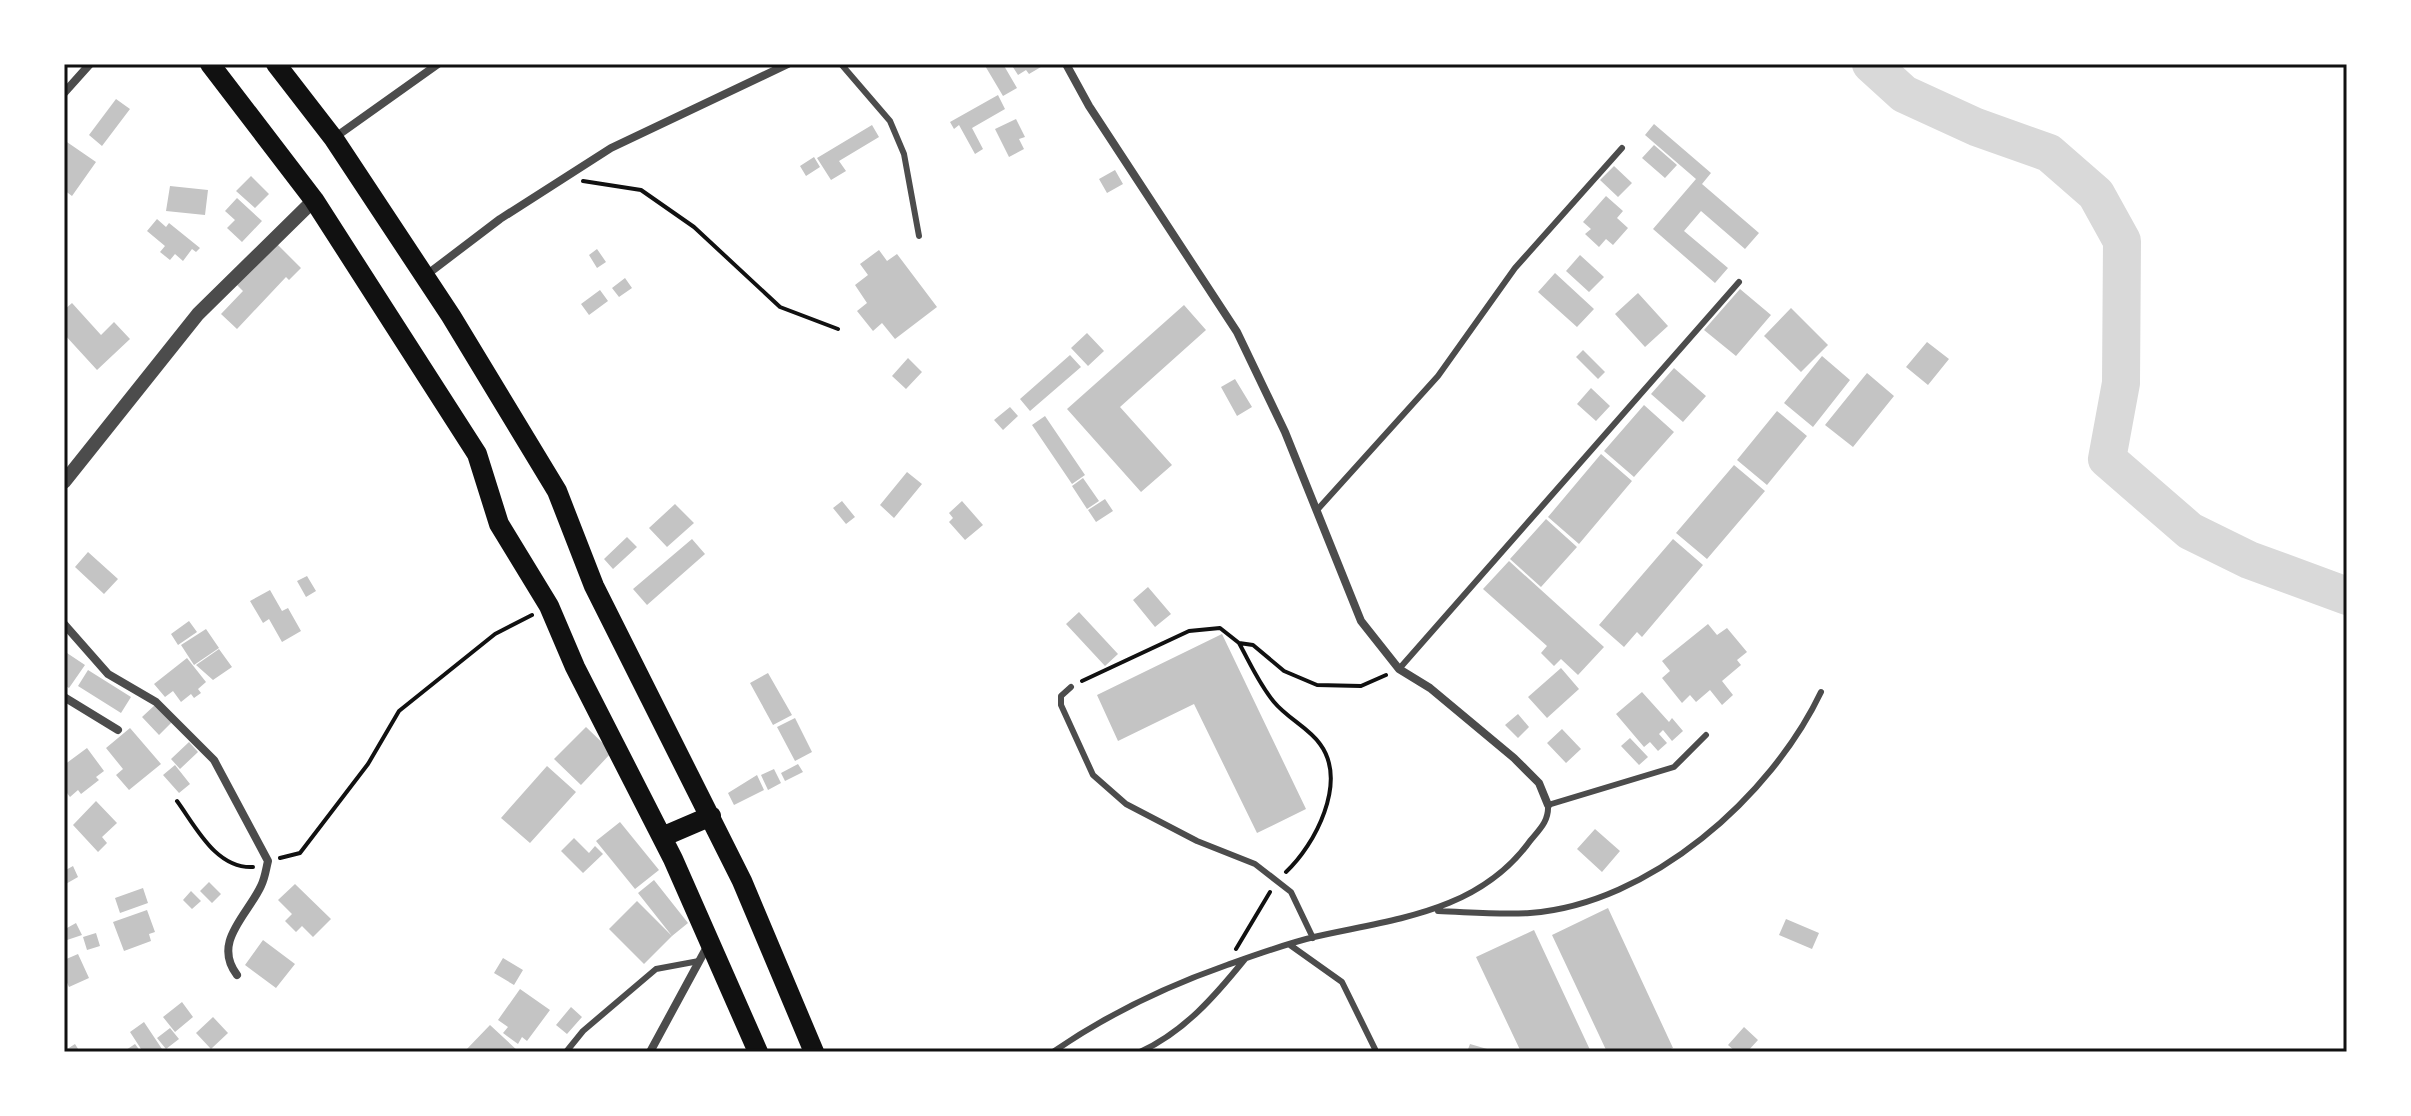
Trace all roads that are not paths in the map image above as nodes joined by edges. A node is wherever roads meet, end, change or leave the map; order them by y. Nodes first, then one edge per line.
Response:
1 (90, 64) edge
2 (210, 64) edge
3 (276, 64) edge
4 (438, 64) edge
5 (788, 64) edge
6 (841, 64) edge
7 (1066, 64) edge
8 (64, 93) edge
9 (334, 139) junction
10 (1622, 148) dead end
11 (314, 200) junction
12 (919, 236) dead end
13 (424, 276) junction
14 (1739, 282) dead end
15 (64, 482) edge
16 (1318, 509) junction
17 (64, 624) edge
18 (1399, 669) junction
19 (1071, 687) road end
20 (1821, 692) dead end
21 (64, 697) edge
22 (118, 730) dead end
23 (1706, 735) dead end
24 (1548, 805) junction
25 (711, 816) junction
26 (662, 837) junction
27 (1434, 911) junction
28 (1313, 938) junction
29 (1290, 945) junction
30 (704, 953) junction
31 (1245, 959) junction
32 (237, 975) dead end
33 (1375, 1049) dead end
34 (566, 1052) edge
35 (650, 1052) edge
36 (758, 1052) edge
37 (814, 1052) edge
38 (1053, 1052) edge
39 (1140, 1052) edge

1 - 8 street
2 - 11 highway
3 - 9 highway
4 - 9 street
5 - 13 street
6 - 12 lane
7 - 16 street
9 - 13 highway
10 - 16 lane
11 - 15 street
11 - 26 highway
13 - 25 highway
14 - 18 lane
16 - 18 street
17 - 32 street
18 - 24 street
19 - 28 lane
20 - 27 lane
21 - 22 street
23 - 24 lane
24 - 27 lane
25 - 26 highway
25 - 37 highway
26 - 30 highway
27 - 28 lane
28 - 29 lane
29 - 31 lane
29 - 33 lane
30 - 34 lane
30 - 35 street
30 - 36 highway
31 - 38 lane
31 - 39 lane

